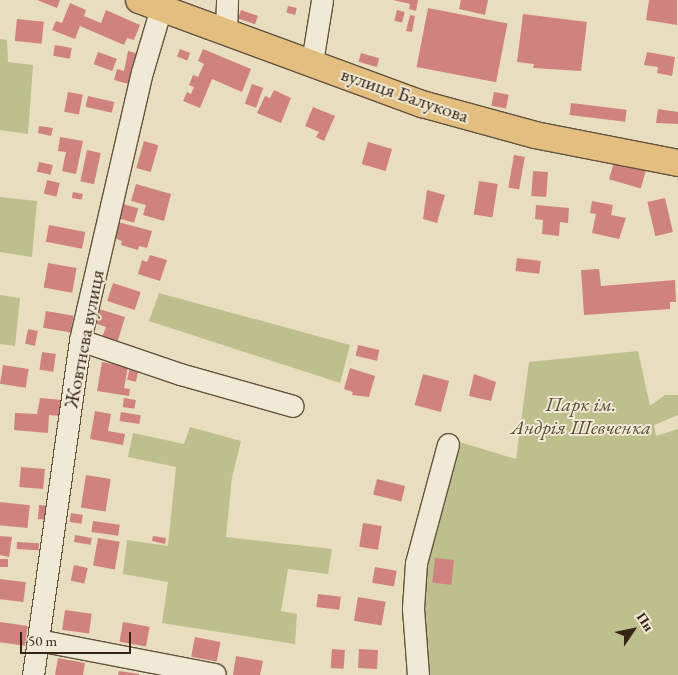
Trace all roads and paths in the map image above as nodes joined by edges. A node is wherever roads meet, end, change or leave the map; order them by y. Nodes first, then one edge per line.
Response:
1 (227, 0) edge
2 (322, 0) edge
3 (150, 4) edge
4 (226, 31) junction
5 (312, 62) junction
6 (678, 163) edge
7 (80, 340) junction
8 (293, 406) dead end
9 (448, 444) dead end
10 (38, 640) junction
11 (215, 674) edge
12 (33, 675) edge
13 (418, 675) edge

1 - 4 street
2 - 5 street
3 - 4 main road, вулиця Балукова
3 - 7 street, Жовтнева вулиця
4 - 5 main road, вулиця Балукова
5 - 6 main road, вулиця Балукова
7 - 8 street
7 - 10 street, Жовтнева вулиця
9 - 13 street
10 - 11 street
10 - 12 street, Жовтнева вулиця

